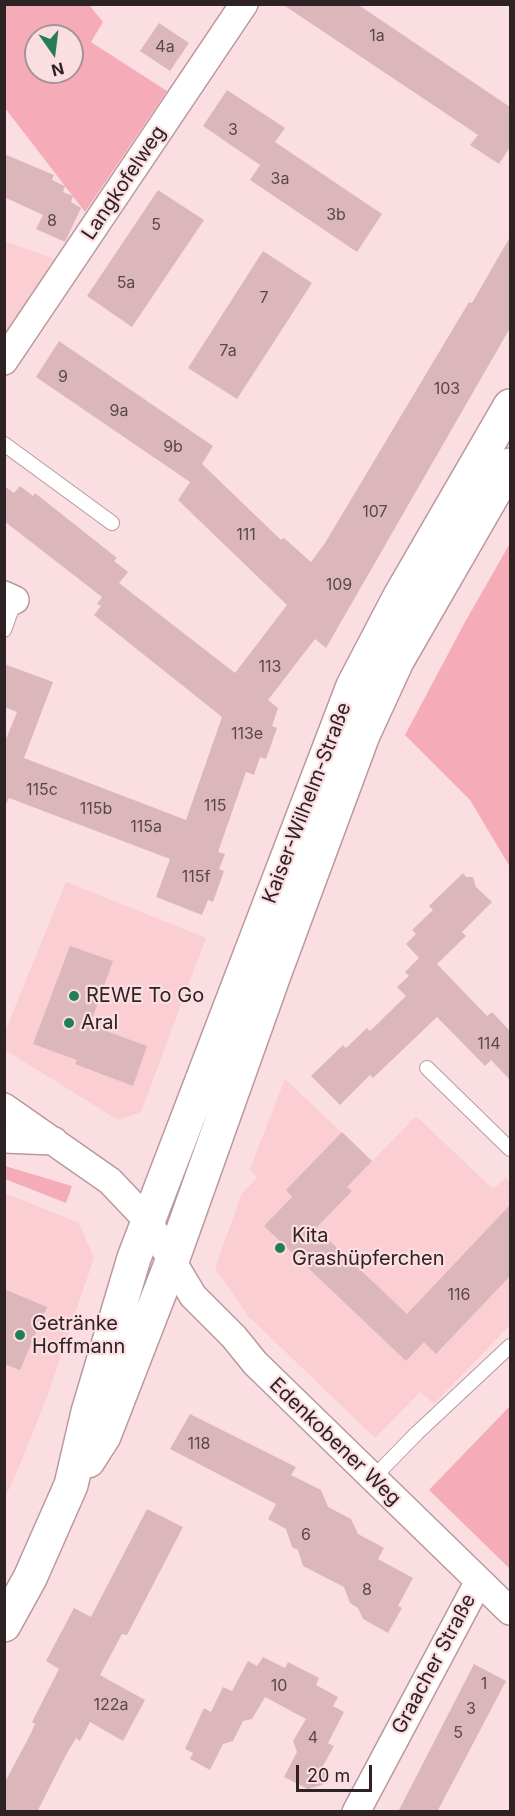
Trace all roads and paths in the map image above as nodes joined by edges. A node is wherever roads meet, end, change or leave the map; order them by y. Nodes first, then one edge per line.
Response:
1 (244, 4) edge
2 (4, 361) edge
3 (510, 406) edge
4 (4, 444) edge
5 (510, 465) edge
6 (112, 523) dead end
7 (10, 597) edge
8 (4, 630) edge
9 (427, 1068) dead end
10 (4, 1107) edge
11 (4, 1139) edge
12 (54, 1141) junction
13 (510, 1149) edge
14 (148, 1221) junction
15 (172, 1261) junction
16 (510, 1346) edge
17 (373, 1478) junction
18 (71, 1485) junction
19 (479, 1581) junction
20 (510, 1611) edge
21 (4, 1625) edge
22 (356, 1812) edge

1 - 2 street, Langkofelweg
3 - 14 main road, Kaiser-Wilhelm-Straße
4 - 6 lane
5 - 15 main road, Kaiser-Wilhelm-Straße
7 - 8 lane
9 - 13 lane
10 - 12 street
11 - 12 street
12 - 14 street
14 - 15 street
14 - 18 main road, Kaiser-Wilhelm-Straße
15 - 17 street, Edenkobener Weg
15 - 18 main road, Kaiser-Wilhelm-Straße
16 - 17 lane
17 - 19 street, Edenkobener Weg
18 - 21 main road, Kaiser-Wilhelm-Straße
19 - 20 street, Edenkobener Weg
19 - 22 street, Graacher Straße

